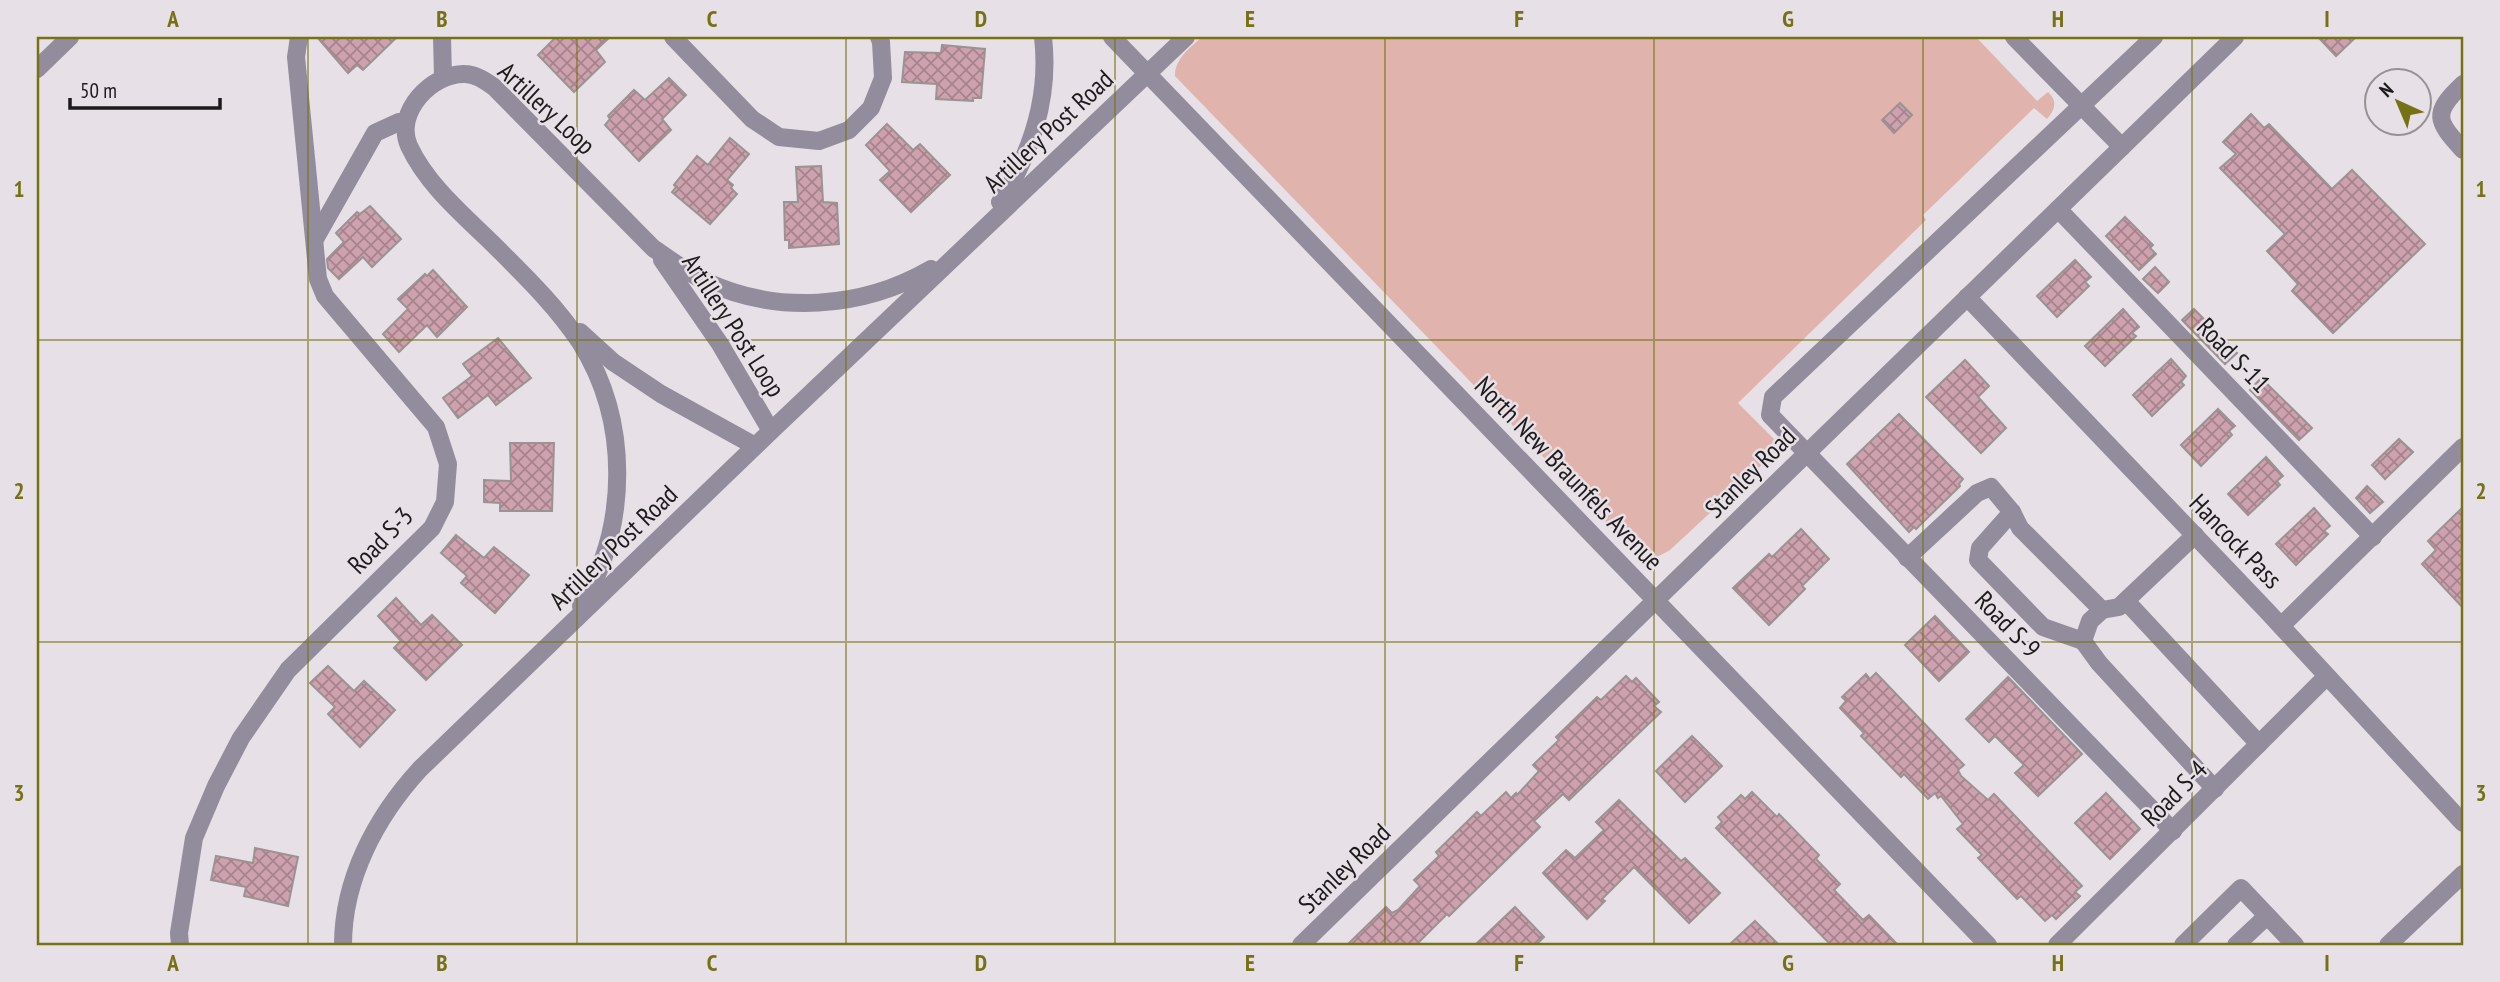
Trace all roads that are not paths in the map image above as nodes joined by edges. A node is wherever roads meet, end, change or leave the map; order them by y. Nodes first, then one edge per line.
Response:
1 (70, 37) edge
2 (299, 37) edge
3 (442, 37) edge
4 (673, 37) edge
5 (879, 37) edge
6 (1043, 37) edge
7 (1112, 37) edge
8 (1186, 37) edge
9 (2014, 37) edge
10 (2154, 37) edge
11 (2235, 37) edge
12 (37, 69) edge
13 (1148, 74) junction
14 (443, 77) junction
15 (2463, 84) edge
16 (2082, 107) junction
17 (407, 124) junction
18 (2122, 147) junction
19 (2463, 150) edge
20 (2058, 209) junction
21 (985, 227) junction
22 (314, 239) junction
23 (653, 248) junction
24 (955, 255) junction
25 (1967, 297) junction
26 (559, 313) junction
27 (771, 431) junction
28 (755, 446) junction
29 (2463, 447) edge
30 (1805, 454) junction
31 (2012, 512) junction
32 (2195, 536) junction
33 (2372, 537) junction
34 (1907, 558) junction
35 (1657, 601) junction
36 (2126, 601) junction
37 (2102, 610) junction
38 (571, 623) junction
39 (2281, 626) junction
40 (2082, 641) junction
41 (2327, 676) junction
42 (2259, 744) junction
43 (2215, 789) junction
44 (2463, 823) edge
45 (2173, 831) junction
46 (2463, 874) edge
47 (2267, 916) junction
48 (180, 945) edge
49 (343, 945) edge
50 (1301, 945) edge
51 (1988, 945) edge
52 (2057, 945) edge
53 (2183, 945) edge
54 (2236, 945) edge
55 (2295, 945) edge
56 (2388, 945) edge

1 - 12 street
2 - 22 street, Road S-3
3 - 14 street
4 - 5 street
6 - 21 street, Artillery Post Road
7 - 13 street, North New Braunfels Avenue
8 - 13 street, Artillery Post Road
9 - 16 street
10 - 16 street
11 - 18 street, Stanley Road
13 - 21 street, Artillery Post Road
13 - 35 street, North New Braunfels Avenue
14 - 17 street
14 - 23 street, Artillery Loop
15 - 19 street
16 - 18 street
16 - 30 street, Road S-9
17 - 22 street
17 - 26 street
18 - 20 street, Stanley Road
20 - 25 street, Stanley Road
20 - 33 street, Road S-11
21 - 24 street, Artillery Post Road
22 - 48 street, Road S-3
23 - 24 street, Artillery Loop
23 - 27 street, Artillery Post Loop
24 - 27 street, Artillery Post Road
25 - 30 street, Stanley Road
25 - 32 street, Hancock Pass
26 - 28 street
26 - 38 street
27 - 28 street, Artillery Post Road
28 - 38 street, Artillery Post Road
29 - 33 street
30 - 34 street, Road S-9
30 - 35 street, Stanley Road
31 - 34 street
31 - 37 street
31 - 40 street
32 - 36 street
32 - 39 street, Hancock Pass
33 - 39 street
34 - 45 street, Road S-9
35 - 50 street, Stanley Road
35 - 51 street, North New Braunfels Avenue
36 - 37 street
36 - 42 street
37 - 40 street
38 - 49 street, Artillery Post Road
39 - 41 street, Hancock Pass
40 - 43 street
41 - 42 street, Road S-4
41 - 44 street, Hancock Pass
42 - 43 street, Road S-4
43 - 45 street, Road S-4
45 - 52 street, Road S-4
46 - 56 street
47 - 53 street
47 - 54 street
47 - 55 street

